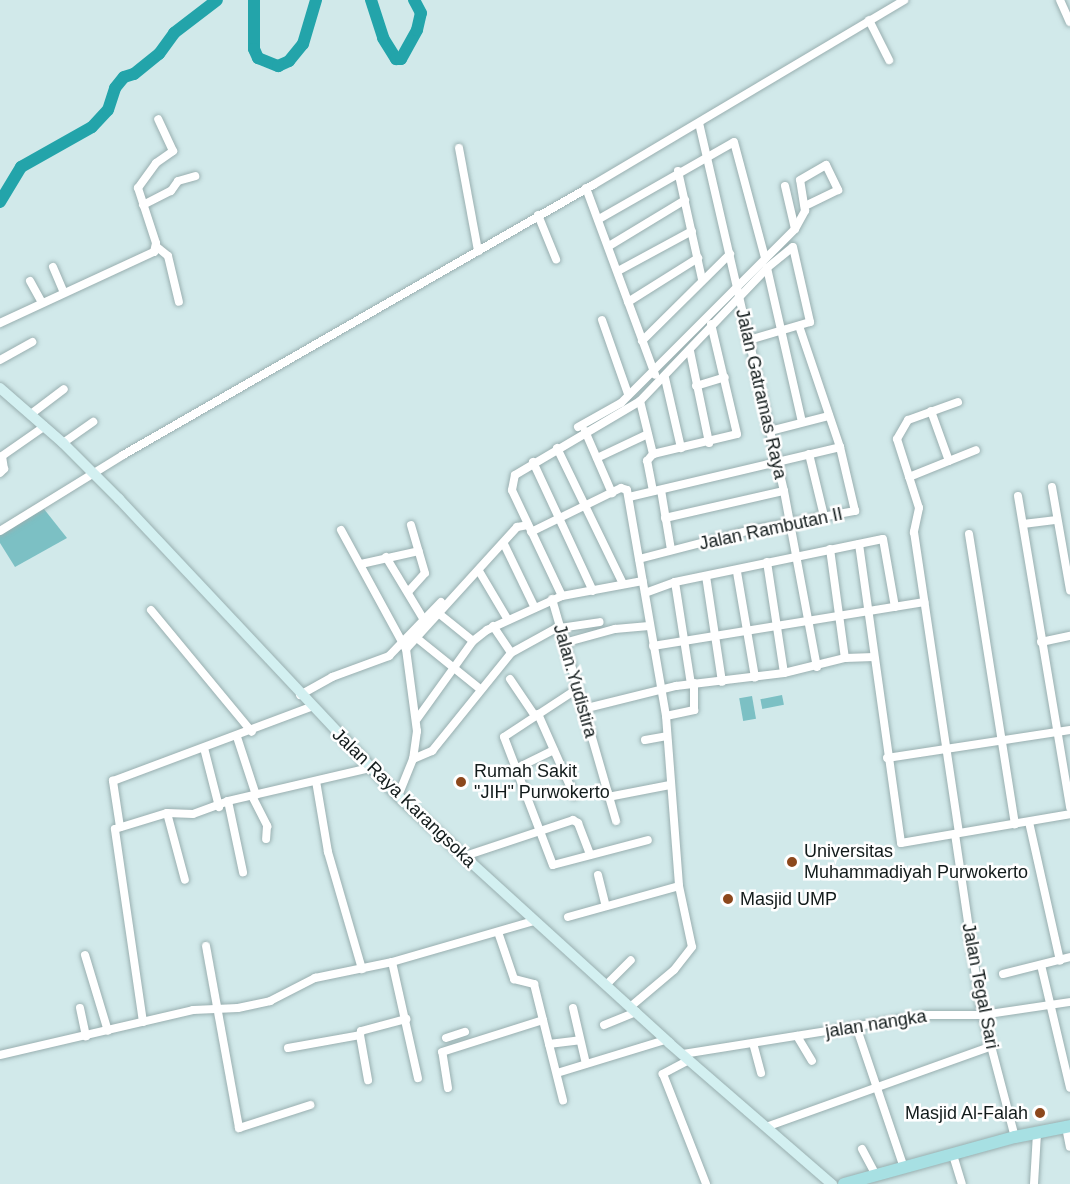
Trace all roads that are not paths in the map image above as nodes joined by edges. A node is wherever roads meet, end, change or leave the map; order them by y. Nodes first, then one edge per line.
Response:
1 (904, 0) edge
2 (1060, 0) edge
3 (869, 20) junction
4 (1070, 22) edge
5 (889, 60) dead end
6 (158, 119) dead end
7 (699, 123) junction
8 (459, 148) dead end
9 (707, 155) junction
10 (678, 171) junction
11 (195, 176) dead end
12 (785, 186) dead end
13 (586, 188) junction
14 (685, 200) junction
15 (143, 205) junction
16 (806, 206) junction
17 (538, 215) junction
18 (599, 219) junction
19 (795, 229) junction
20 (692, 231) junction
21 (156, 246) junction
22 (609, 246) junction
23 (478, 251) junction
24 (729, 254) junction
25 (698, 258) junction
26 (765, 258) junction
27 (556, 259) dead end
28 (53, 267) dead end
29 (767, 268) junction
30 (618, 271) junction
31 (702, 279) junction
32 (30, 281) dead end
33 (736, 286) junction
34 (64, 293) junction
35 (739, 297) junction
36 (41, 301) junction
37 (179, 302) dead end
38 (628, 302) junction
39 (602, 320) dead end
40 (0, 323) edge
41 (711, 324) junction
42 (799, 326) junction
43 (781, 331) junction
44 (749, 340) junction
45 (642, 341) junction
46 (32, 342) dead end
47 (690, 351) junction
48 (0, 360) edge
49 (653, 372) junction
50 (725, 377) junction
51 (663, 379) junction
52 (696, 386) junction
53 (0, 388) edge
54 (64, 389) dead end
55 (628, 394) junction
56 (640, 401) junction
57 (958, 402) dead end
58 (931, 411) junction
59 (31, 414) junction
60 (829, 416) junction
61 (93, 422) dead end
62 (802, 422) junction
63 (45, 426) junction
64 (581, 429) junction
65 (771, 431) junction
66 (648, 434) junction
67 (63, 442) junction
68 (709, 442) junction
69 (840, 447) junction
70 (557, 448) junction
71 (681, 448) junction
72 (976, 450) dead end
73 (653, 454) junction
74 (809, 454) junction
75 (597, 458) junction
76 (949, 461) junction
77 (533, 462) junction
78 (778, 462) junction
79 (0, 473) edge
80 (93, 473) junction
81 (909, 477) junction
82 (1052, 487) dead end
83 (657, 490) junction
84 (784, 491) junction
85 (612, 493) junction
86 (1018, 496) dead end
87 (628, 497) junction
88 (586, 506) junction
89 (824, 516) junction
90 (558, 518) junction
91 (665, 518) junction
92 (1057, 520) junction
93 (791, 523) junction
94 (1023, 524) junction
95 (411, 525) dead end
96 (530, 528) junction
97 (341, 530) dead end
98 (0, 531) edge
99 (969, 534) dead end
100 (504, 544) junction
101 (859, 544) junction
102 (830, 549) junction
103 (671, 550) junction
104 (419, 551) junction
105 (797, 556) junction
106 (386, 557) junction
107 (639, 559) junction
108 (767, 562) junction
109 (361, 564) junction
110 (479, 571) junction
111 (737, 572) junction
112 (706, 576) junction
113 (643, 581) junction
114 (675, 582) junction
115 (623, 584) junction
116 (1070, 590) edge
117 (593, 591) junction
118 (408, 592) junction
119 (645, 593) junction
120 (562, 596) junction
121 (552, 599) junction
122 (441, 602) dead end
123 (924, 602) junction
124 (895, 607) junction
125 (535, 608) junction
126 (151, 610) dead end
127 (867, 611) junction
128 (437, 612) junction
129 (840, 616) junction
130 (424, 620) junction
131 (508, 620) junction
132 (808, 621) junction
133 (600, 622) dead end
134 (493, 626) junction
135 (649, 626) junction
136 (776, 626) junction
137 (560, 627) junction
138 (748, 631) junction
139 (716, 636) junction
140 (1070, 636) edge
141 (418, 639) junction
142 (473, 641) junction
143 (686, 641) junction
144 (1041, 642) junction
145 (564, 643) junction
146 (405, 645) junction
147 (653, 646) junction
148 (511, 653) junction
149 (874, 657) junction
150 (845, 658) junction
151 (454, 667) junction
152 (817, 667) junction
153 (784, 673) junction
154 (755, 677) junction
155 (510, 679) dead end
156 (722, 682) junction
157 (693, 683) junction
158 (480, 689) junction
159 (577, 689) junction
160 (661, 692) junction
161 (300, 695) junction
162 (311, 707) junction
163 (583, 709) junction
164 (537, 715) junction
165 (666, 716) junction
166 (417, 719) junction
167 (1070, 730) edge
168 (252, 732) junction
169 (1058, 732) junction
170 (667, 736) junction
171 (237, 737) junction
172 (645, 740) dead end
173 (1003, 742) junction
174 (204, 748) junction
175 (554, 750) junction
176 (945, 750) junction
177 (887, 758) junction
178 (413, 759) junction
179 (370, 768) junction
180 (515, 769) junction
181 (316, 781) junction
182 (670, 785) junction
183 (574, 795) dead end
184 (254, 796) junction
185 (398, 796) junction
186 (228, 801) junction
187 (610, 802) junction
188 (219, 807) junction
189 (1070, 808) edge
190 (167, 813) junction
191 (1070, 814) edge
192 (616, 821) dead end
193 (1029, 822) junction
194 (1015, 824) junction
195 (120, 826) junction
196 (540, 832) junction
197 (957, 833) junction
198 (266, 839) dead end
199 (648, 840) dead end
200 (590, 855) junction
201 (465, 856) junction
202 (243, 872) dead end
203 (598, 875) dead end
204 (184, 880) dead end
205 (679, 886) junction
206 (606, 906) junction
207 (568, 917) dead end
208 (534, 921) junction
209 (498, 932) junction
210 (206, 946) dead end
211 (85, 955) dead end
212 (1070, 957) edge
213 (631, 960) dead end
214 (1059, 961) junction
215 (392, 962) junction
216 (1041, 965) junction
217 (362, 969) junction
218 (1003, 974) dead end
219 (606, 985) junction
220 (1070, 1002) edge
221 (1051, 1005) junction
222 (80, 1008) dead end
223 (214, 1008) junction
224 (573, 1008) dead end
225 (633, 1010) junction
226 (982, 1015) junction
227 (406, 1019) junction
228 (543, 1020) junction
229 (143, 1022) junction
230 (604, 1025) dead end
231 (857, 1029) junction
232 (108, 1031) junction
233 (360, 1035) junction
234 (86, 1036) junction
235 (797, 1036) junction
236 (446, 1038) dead end
237 (580, 1040) junction
238 (665, 1040) junction
239 (753, 1043) junction
240 (549, 1044) junction
241 (459, 1046) junction
242 (990, 1047) junction
243 (288, 1048) dead end
244 (0, 1055) edge
245 (686, 1057) junction
246 (812, 1061) dead end
247 (586, 1064) junction
248 (557, 1073) junction
249 (761, 1073) dead end
250 (418, 1078) dead end
251 (369, 1080) dead end
252 (877, 1084) junction
253 (448, 1088) dead end
254 (1070, 1088) edge
255 (563, 1100) dead end
256 (309, 1105) dead end
257 (1068, 1126) edge
258 (766, 1127) junction
259 (1037, 1132) junction
260 (1015, 1137) junction
261 (1070, 1147) edge
262 (862, 1149) dead end
263 (953, 1155) junction
264 (904, 1168) junction
265 (876, 1175) junction
266 (706, 1184) edge
267 (831, 1184) edge
268 (844, 1184) edge
269 (962, 1184) edge
270 (1034, 1184) edge

1 - 3 street
2 - 4 street
3 - 5 street
3 - 7 street
6 - 15 street
7 - 9 street, Jalan Gatramas Raya
7 - 13 street
8 - 23 street
9 - 10 street
9 - 24 street, Jalan Gatramas Raya
9 - 26 street
10 - 14 street
10 - 18 street
11 - 15 street
12 - 19 street
13 - 17 street
13 - 18 street
14 - 20 street
14 - 22 street
15 - 21 street
16 - 16 street
16 - 19 street
17 - 23 street
17 - 27 street
18 - 22 street
19 - 26 street
20 - 25 street
20 - 30 street
21 - 34 street
21 - 37 street
22 - 30 street
23 - 80 street
24 - 31 street
24 - 33 street, Jalan Gatramas Raya
25 - 31 street
25 - 38 street
26 - 33 street
28 - 34 street
29 - 35 street
29 - 42 street
29 - 43 street
30 - 38 street
31 - 45 street
32 - 36 street
33 - 35 street, Jalan Gatramas Raya
33 - 49 street
34 - 36 street
35 - 41 street
35 - 44 street, Jalan Gatramas Raya
36 - 40 street
38 - 45 street
39 - 55 street
41 - 47 street
41 - 50 street
42 - 43 street
42 - 60 street, Jalan Rambutan II
43 - 44 street
43 - 62 street
44 - 65 street, Jalan Gatramas Raya
45 - 49 street
46 - 48 street
47 - 51 street
47 - 52 street
49 - 51 street
49 - 55 street
50 - 52 street
50 - 68 street
51 - 56 street
51 - 71 street
52 - 68 street
53 - 59 main road, Jalan Raya Karangsoka
54 - 59 street
55 - 64 street
56 - 64 street
56 - 66 street
57 - 58 street, Jalan Tegal Sari
58 - 76 street
58 - 81 street, Jalan Tegal Sari
59 - 63 main road, Jalan Raya Karangsoka
60 - 62 street
60 - 69 street, Jalan Rambutan II
61 - 67 street
62 - 65 street
63 - 67 main road, Jalan Raya Karangsoka
63 - 79 street
64 - 70 street
64 - 75 street
65 - 78 street, Jalan Gatramas Raya
66 - 73 street
66 - 75 street
67 - 80 main road, Jalan Raya Karangsoka
68 - 71 street
69 - 74 street
69 - 89 street, Jalan Rambutan II
70 - 77 street
70 - 88 street
71 - 73 street
72 - 76 street
73 - 83 street
74 - 78 street
74 - 89 street
75 - 85 street
76 - 81 street
77 - 90 street
77 - 96 street
78 - 83 street
78 - 84 street, Jalan Gatramas Raya
80 - 98 street
80 - 161 main road, Jalan Raya Karangsoka
81 - 123 street, Jalan Tegal Sari
82 - 92 street
83 - 87 street
83 - 91 street
84 - 91 street
84 - 93 street, Jalan Gatramas Raya
85 - 87 street
85 - 88 street
86 - 94 street
87 - 107 street
88 - 90 street
88 - 115 street
89 - 93 street, Jalan Rambutan II
90 - 96 street
90 - 117 street
91 - 103 street
92 - 94 street
92 - 116 street
93 - 103 street, Jalan Rambutan II
93 - 105 street, Jalan Gatramas Raya
94 - 144 street
95 - 104 street
96 - 100 street
96 - 120 street
97 - 109 street
99 - 173 street
100 - 110 street
100 - 125 street
101 - 102 street
101 - 124 street
101 - 127 street
102 - 105 street
102 - 129 street
103 - 107 street, Jalan Rambutan II
104 - 106 street
104 - 118 street
105 - 108 street
105 - 132 street, Jalan Gatramas Raya
106 - 109 street
106 - 118 street
107 - 113 street
108 - 111 street
108 - 136 street
109 - 146 street
110 - 128 street
110 - 131 street
111 - 112 street
111 - 138 street
112 - 114 street
112 - 139 street
113 - 115 street
113 - 119 street
114 - 119 street
114 - 143 street
115 - 117 street
117 - 120 street
118 - 130 street
119 - 135 street
120 - 121 street
121 - 125 street
121 - 137 street, Jalan.Yudistira
122 - 128 street
123 - 124 street
123 - 176 street, Jalan Tegal Sari
124 - 127 street
125 - 131 street
126 - 168 street
127 - 129 street
127 - 149 street
128 - 130 street
128 - 141 street
128 - 142 street
129 - 132 street
129 - 150 street
130 - 146 street
131 - 134 street
132 - 136 street
132 - 152 street, Jalan Gatramas Raya
133 - 137 street
134 - 142 street
134 - 148 street
135 - 145 street
135 - 147 street
136 - 138 street
136 - 153 street
137 - 145 street, Jalan.Yudistira
137 - 148 street
138 - 139 street
138 - 154 street
139 - 143 street
139 - 156 street
140 - 144 street
141 - 146 street
141 - 151 street
142 - 151 street
143 - 147 street
143 - 157 street
144 - 169 street
145 - 159 street, Jalan.Yudistira
146 - 161 street
146 - 166 street
147 - 160 street
148 - 158 street
149 - 150 street
149 - 177 street
150 - 152 street
151 - 158 street
151 - 166 street
152 - 153 street
153 - 154 street
154 - 156 street
155 - 164 street
156 - 157 street
157 - 160 street
157 - 165 street
158 - 178 street
159 - 163 street, Jalan.Yudistira
159 - 164 street
160 - 163 street
160 - 165 street
161 - 162 main road, Jalan Raya Karangsoka
162 - 168 street
162 - 179 main road, Jalan Raya Karangsoka
163 - 187 street, Jalan.Yudistira
164 - 175 street
164 - 180 street
165 - 170 street
166 - 178 street
167 - 169 street
168 - 171 street
169 - 173 street
169 - 189 street
170 - 172 street
170 - 182 street
171 - 174 street
171 - 184 street
173 - 176 street
173 - 194 street
174 - 188 street
174 - 195 street
175 - 180 street
175 - 183 street
176 - 177 street
176 - 197 street, Jalan Tegal Sari
177 - 197 street
178 - 185 street
179 - 181 street
179 - 185 main road, Jalan Raya Karangsoka
180 - 196 street
181 - 184 street
181 - 217 street
182 - 187 street
182 - 205 street
184 - 186 street
184 - 198 street
185 - 201 main road, Jalan Raya Karangsoka
186 - 188 street
186 - 202 street
187 - 192 street, Jalan.Yudistira
188 - 190 street
190 - 195 street
190 - 204 street
191 - 193 street
193 - 194 street
193 - 214 street
194 - 197 street
195 - 229 street
196 - 200 street
196 - 200 street
196 - 201 street
197 - 226 street, Jalan Tegal Sari
199 - 200 street
201 - 208 main road, Jalan Raya Karangsoka
203 - 206 street
205 - 206 street
205 - 225 street
206 - 207 street
208 - 209 street
208 - 219 main road, Jalan Raya Karangsoka
209 - 215 street
209 - 228 street
210 - 223 street
211 - 232 street
212 - 214 street
213 - 219 street
214 - 216 street
215 - 217 street
215 - 227 street
216 - 218 street
216 - 221 street
217 - 223 street
219 - 225 main road, Jalan Raya Karangsoka
220 - 221 street, jalan nangka
221 - 226 street, jalan nangka
221 - 254 street
222 - 234 street
223 - 229 street
223 - 256 street
224 - 237 street
225 - 230 street
225 - 238 main road, Jalan Raya Karangsoka
226 - 231 street, jalan nangka
226 - 242 street, Jalan Tegal Sari
227 - 233 street
227 - 250 street
228 - 240 street
228 - 241 street
229 - 232 street
231 - 235 street, jalan nangka
231 - 252 street
232 - 234 street
233 - 243 street
233 - 251 street
234 - 244 street
235 - 239 street, jalan nangka
235 - 246 street
236 - 241 street
237 - 240 street
237 - 247 street
238 - 245 main road, Jalan Raya Karangsoka
238 - 247 street
239 - 245 street, jalan nangka
239 - 249 street
240 - 248 street
241 - 253 street
242 - 252 street
242 - 260 street, Jalan Tegal Sari
245 - 258 main road, Jalan Raya Karangsoka
245 - 266 street
247 - 248 street
248 - 255 street
252 - 258 street
252 - 264 street
257 - 259 main road
257 - 261 street
258 - 267 main road, Jalan Raya Karangsoka
259 - 260 main road
259 - 270 street
260 - 263 main road
262 - 265 street
263 - 264 main road
263 - 269 street
264 - 265 main road
265 - 268 main road

